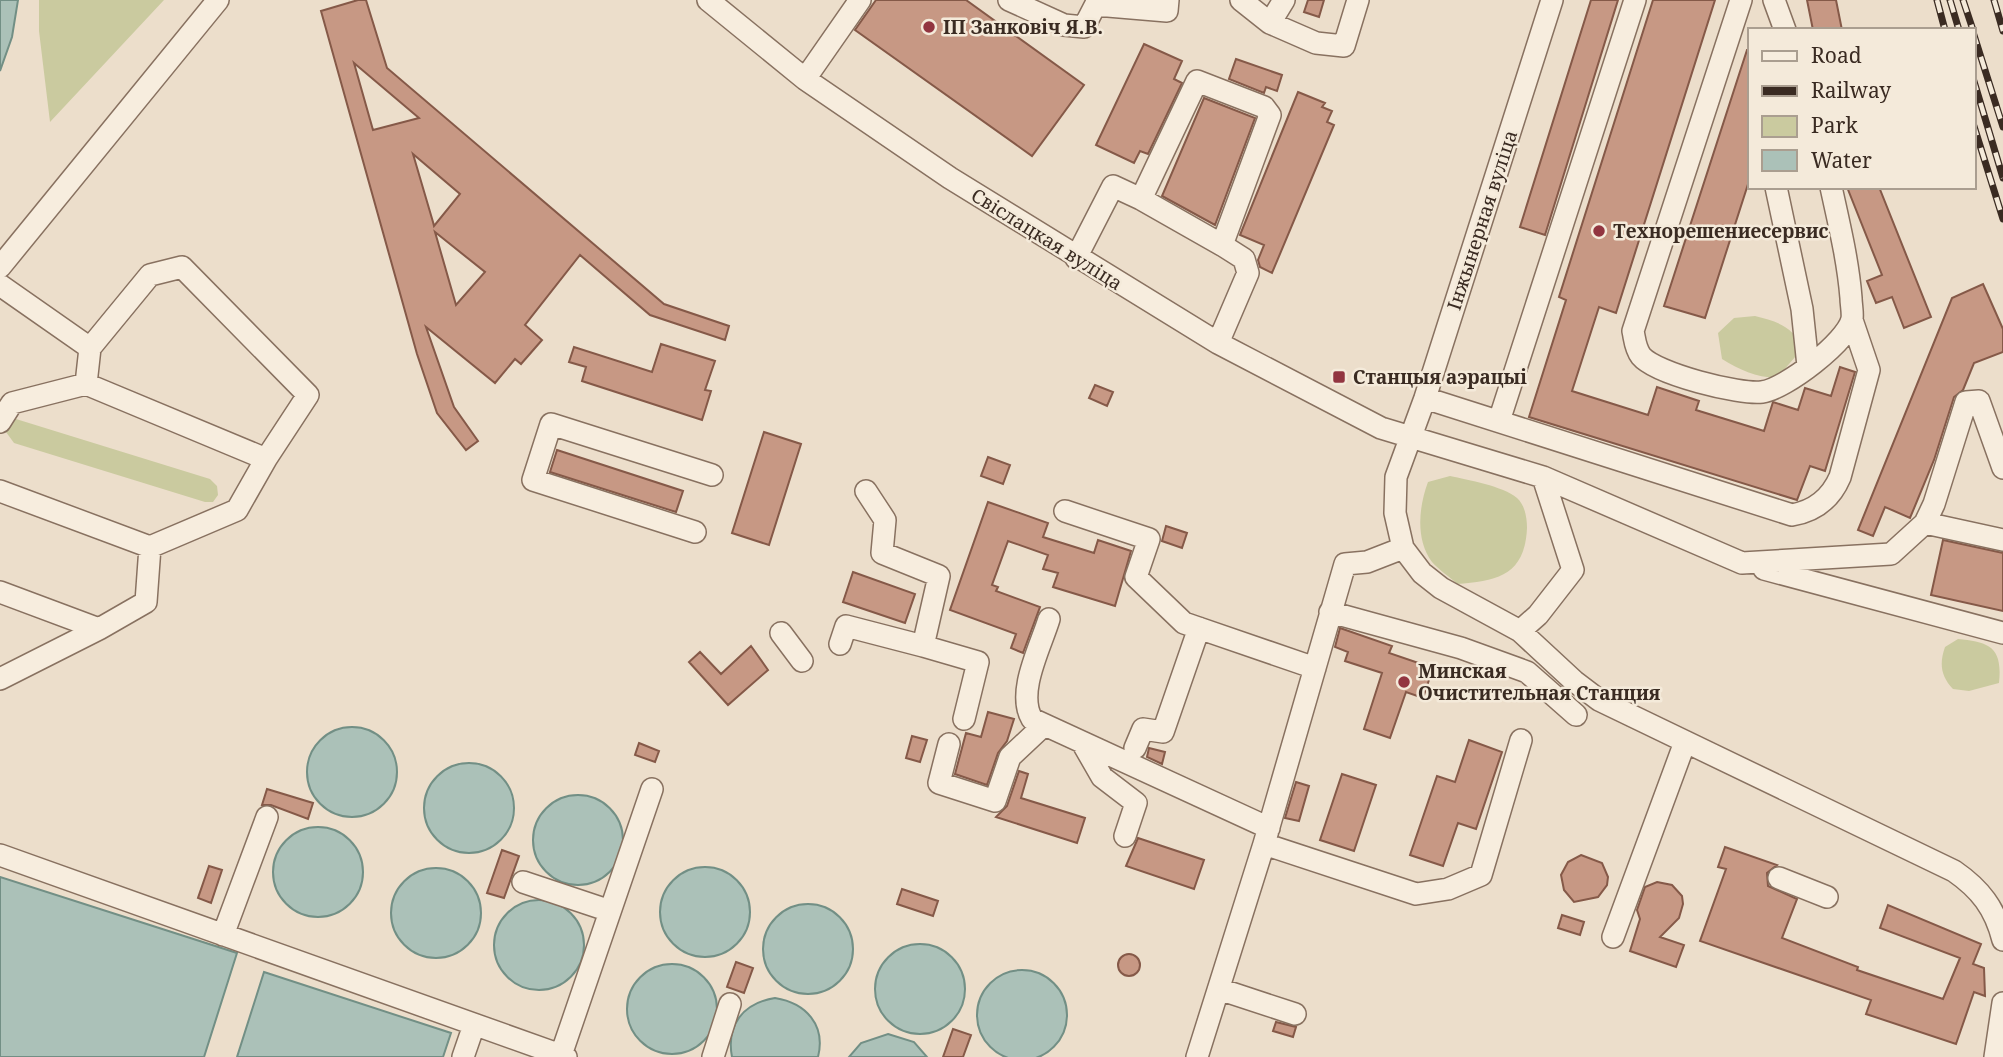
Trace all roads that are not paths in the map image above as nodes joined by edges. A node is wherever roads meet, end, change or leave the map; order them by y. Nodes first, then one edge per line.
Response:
1 (218, 0) edge
2 (708, 0) edge
3 (860, 0) edge
4 (1009, 0) edge
5 (1168, 0) edge
6 (1241, 0) edge
7 (1284, 0) edge
8 (1358, 0) edge
9 (1552, 0) edge
10 (1635, 0) edge
11 (1741, 0) edge
12 (1774, 0) edge
13 (1097, 3) edge
14 (1270, 23) junction
15 (1784, 28) edge
16 (805, 79) junction
17 (1776, 189) edge
18 (1831, 189) edge
19 (1141, 199) junction
20 (1222, 245) junction
21 (1076, 258) junction
22 (0, 267) edge
23 (0, 285) edge
24 (1852, 320) junction
25 (1218, 343) junction
26 (90, 348) junction
27 (1808, 366) junction
28 (86, 384) junction
29 (1425, 398) junction
30 (1499, 421) junction
31 (0, 422) edge
32 (1410, 438) junction
33 (266, 459) junction
34 (2003, 468) edge
35 (712, 475) dead end
36 (1543, 477) junction
37 (0, 491) edge
38 (866, 491) dead end
39 (1065, 511) dead end
40 (1925, 523) junction
41 (695, 532) dead end
42 (2003, 540) edge
43 (150, 547) junction
44 (1402, 548) junction
45 (1742, 562) junction
46 (0, 592) edge
47 (1330, 612) junction
48 (1049, 619) dead end
49 (1199, 628) junction
50 (99, 629) junction
51 (1520, 631) junction
52 (780, 633) dead end
53 (2003, 633) edge
54 (840, 644) dead end
55 (923, 646) junction
56 (803, 661) dead end
57 (1315, 668) junction
58 (3, 675) edge
59 (1576, 715) dead end
60 (964, 719) dead end
61 (1043, 726) junction
62 (1521, 740) dead end
63 (1685, 742) junction
64 (949, 744) dead end
65 (1083, 744) junction
66 (1135, 748) dead end
67 (652, 789) dead end
68 (267, 817) dead end
69 (1125, 836) dead end
70 (1266, 836) junction
71 (0, 855) edge
72 (1779, 878) dead end
73 (523, 882) dead end
74 (1827, 897) dead end
75 (610, 911) junction
76 (223, 934) junction
77 (1613, 937) dead end
78 (2003, 940) edge
79 (1219, 989) junction
80 (2003, 1003) edge
81 (730, 1004) dead end
82 (1295, 1014) dead end
83 (474, 1025) junction
84 (564, 1056) edge
85 (463, 1057) edge
86 (713, 1057) edge
87 (1197, 1057) edge
88 (1996, 1057) edge

1 - 22 street
2 - 16 street, Свіслацкая вуліца
3 - 16 street
4 - 13 street
5 - 13 street
6 - 14 street
7 - 14 street
8 - 14 street
9 - 29 street, Інжынерная вуліца
10 - 30 street
11 - 27 street
12 - 15 street
16 - 21 street, Свіслацкая вуліца
17 - 27 street
18 - 24 street
19 - 20 street
19 - 20 street
19 - 21 street
20 - 25 street
21 - 25 street, Свіслацкая вуліца
23 - 26 street
24 - 27 street
24 - 30 street
25 - 32 street, Свіслацкая вуліца
26 - 28 street
26 - 33 street
28 - 31 street
28 - 33 street
29 - 30 street
29 - 32 street, Інжынерная вуліца
32 - 36 street, Свіслацкая вуліца
32 - 44 street, Інжынерная вуліца
33 - 43 street
34 - 40 street
35 - 41 street
36 - 45 street, Свіслацкая вуліца
36 - 51 street
37 - 43 street
38 - 55 street
39 - 49 street
40 - 42 street
40 - 45 street
43 - 50 street
44 - 47 street
44 - 51 street
45 - 53 street, Свіслацкая вуліца
46 - 50 street
47 - 57 street
47 - 59 street
48 - 61 street
49 - 57 street
49 - 66 street
50 - 58 street
51 - 63 street
52 - 56 street
54 - 55 street
55 - 60 street
57 - 70 street
61 - 64 street
61 - 65 street
62 - 70 street
63 - 77 street
63 - 78 street
65 - 69 street
65 - 70 street
67 - 75 street
68 - 76 street
70 - 79 street
71 - 76 street
72 - 74 street
73 - 75 street
75 - 84 street
76 - 83 street
79 - 82 street
79 - 87 street
80 - 88 street
81 - 86 street
83 - 84 street
83 - 85 street

